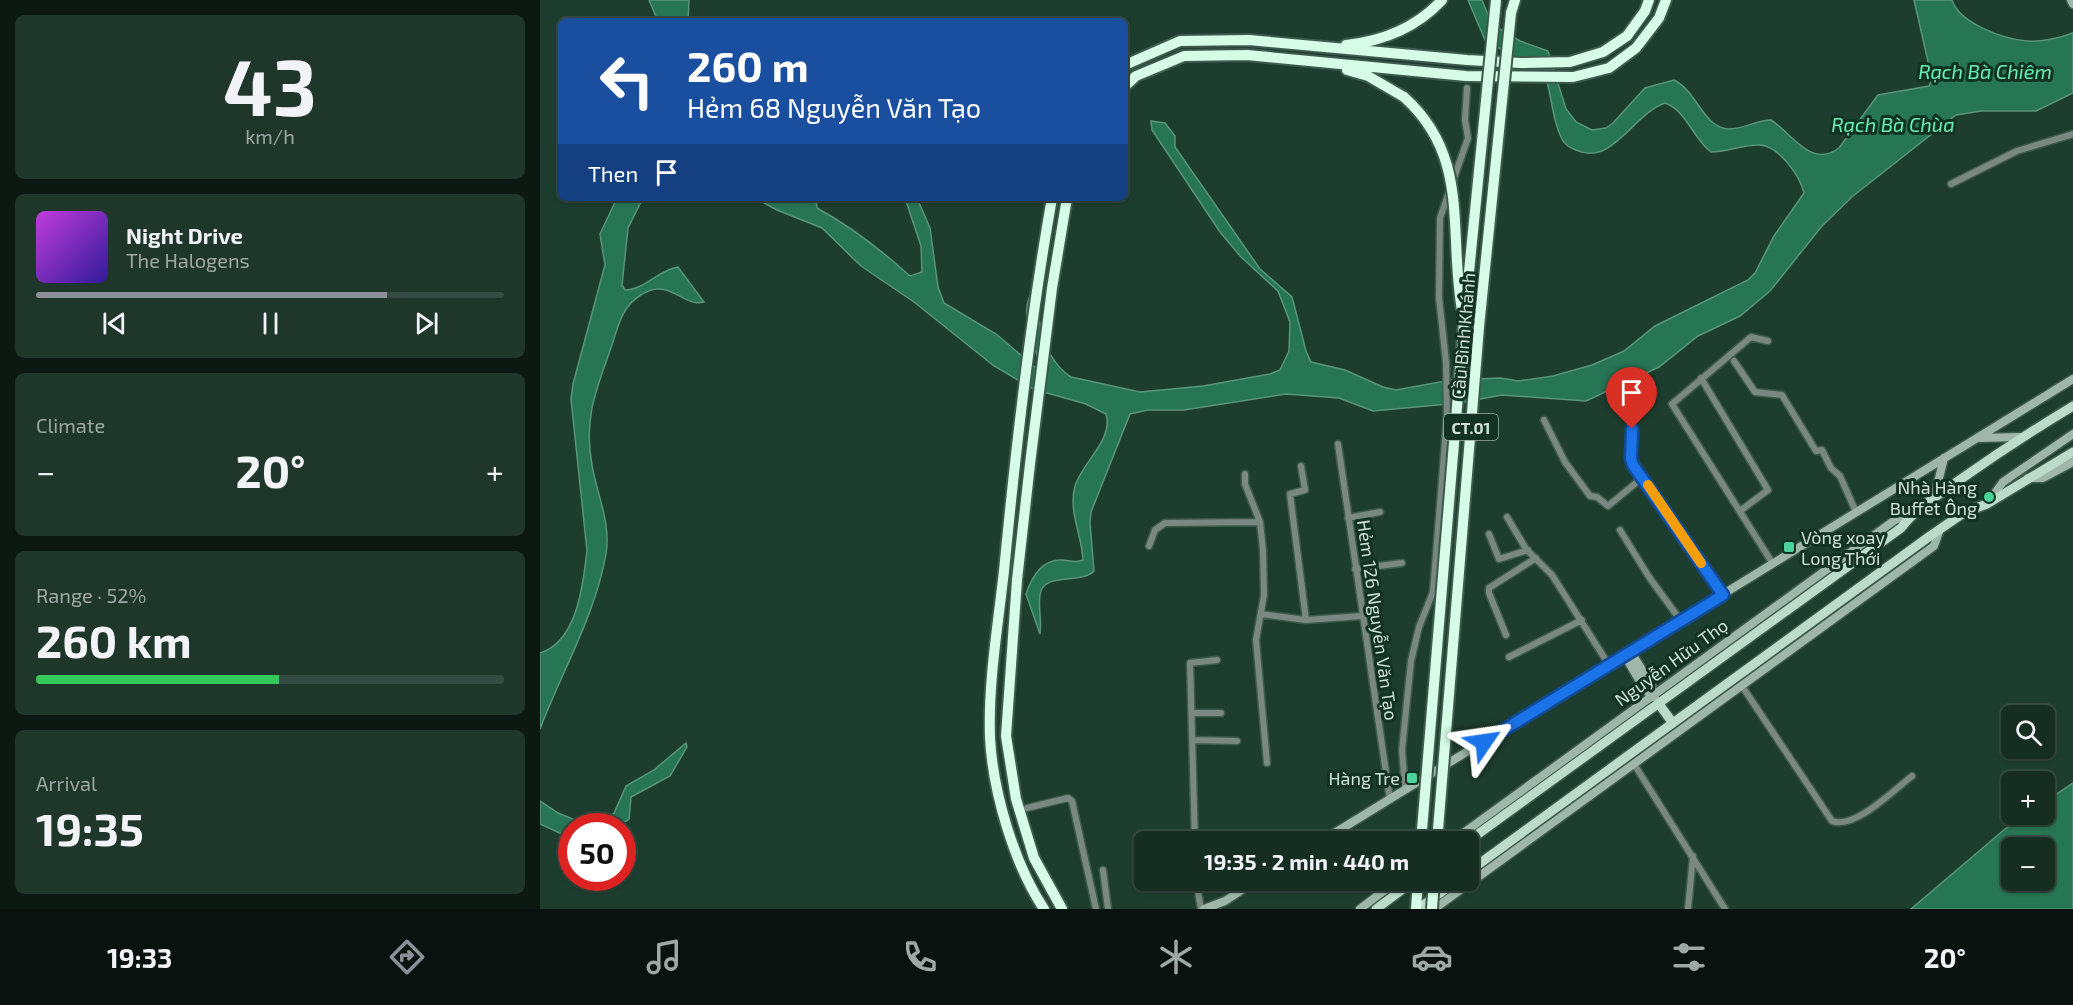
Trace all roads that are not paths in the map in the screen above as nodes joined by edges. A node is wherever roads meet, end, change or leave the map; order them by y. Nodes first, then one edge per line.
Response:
1 (1442, 0) edge
2 (1496, 0) edge
3 (1514, 0) edge
4 (1649, 0) edge
5 (1666, 0) edge
6 (1304, 46) junction
7 (1317, 62) junction
8 (1128, 64) edge
9 (1128, 83) edge
10 (1467, 88) dead end
11 (2073, 134) edge
12 (1951, 184) dead end
13 (1052, 201) edge
14 (1066, 201) edge
15 (1464, 322) junction
16 (1768, 341) dead end
17 (1734, 361) dead end
18 (1701, 378) junction
19 (2073, 379) edge
20 (2073, 406) edge
21 (1545, 420) dead end
22 (1632, 429) dead end
23 (2073, 434) edge
24 (2020, 437) junction
25 (1977, 438) junction
26 (1338, 444) dead end
27 (2073, 452) edge
28 (1944, 458) junction
29 (2073, 462) edge
30 (1301, 466) dead end
31 (1929, 467) junction
32 (1245, 474) dead end
33 (1642, 478) junction
34 (2028, 478) junction
35 (1934, 498) junction
36 (1987, 504) junction
37 (1740, 511) junction
38 (1380, 512) dead end
39 (1856, 512) junction
40 (1507, 517) dead end
41 (1348, 518) junction
42 (1260, 522) junction
43 (1940, 529) junction
44 (1620, 530) dead end
45 (1489, 534) dead end
46 (1149, 546) dead end
47 (1528, 550) junction
48 (1536, 558) junction
49 (1402, 563) dead end
50 (1773, 564) junction
51 (1355, 569) junction
52 (1723, 595) junction
53 (1261, 614) junction
54 (1362, 616) junction
55 (1306, 620) junction
56 (1582, 620) junction
57 (1681, 621) junction
58 (1506, 635) dead end
59 (1628, 654) junction
60 (1509, 657) dead end
61 (1217, 660) dead end
62 (1609, 665) junction
63 (1742, 686) junction
64 (1656, 700) junction
65 (1192, 713) junction
66 (1221, 713) dead end
67 (1672, 722) junction
68 (1678, 732) junction
69 (1193, 740) junction
70 (1237, 741) dead end
71 (1267, 763) dead end
72 (1634, 764) junction
73 (1912, 776) dead end
74 (1405, 788) junction
75 (1390, 800) junction
76 (1027, 808) dead end
77 (1196, 831) edge
78 (1338, 831) edge
79 (1422, 831) edge
80 (1438, 831) edge
81 (1468, 831) edge
82 (1479, 833) edge
83 (1693, 856) junction
84 (1479, 864) edge
85 (1103, 870) dead end
86 (1199, 891) edge
87 (1239, 891) edge
88 (1384, 891) edge
89 (1402, 891) edge
90 (1417, 891) edge
91 (1434, 891) edge
92 (1442, 891) edge
93 (1225, 900) junction
94 (1044, 909) edge
95 (1062, 909) edge
96 (1096, 909) edge
97 (1108, 909) edge
98 (1203, 909) edge
99 (1218, 909) edge
100 (1360, 909) edge
101 (1377, 909) edge
102 (1417, 909) edge
103 (1433, 909) edge
104 (1688, 909) edge
105 (1725, 909) edge

1 - 6 highway
2 - 15 highway, CT.01, bridge
3 - 80 highway, Cầu Bình Khánh / CT.01, bridge
4 - 6 highway
5 - 7 highway
6 - 8 highway
7 - 9 highway
7 - 15 highway, bridge
10 - 74 street
11 - 12 street
13 - 94 highway
14 - 95 highway
15 - 79 highway, Cầu Bình Khánh / CT.01, bridge
16 - 18 street
17 - 39 street
18 - 37 street
18 - 37 street
19 - 25 main road
20 - 24 main road, Nguyễn Hữu Thọ
21 - 33 street
22 - 33 street
23 - 36 main road
24 - 25 main road
24 - 35 main road, Nguyễn Hữu Thọ
25 - 28 main road
26 - 41 street, Hẻm 126 Nguyễn Văn Tạo
27 - 34 main road
28 - 31 main road
28 - 35 main road
29 - 34 main road
30 - 55 street
31 - 35 main road
31 - 39 main road
32 - 42 street
33 - 52 street
34 - 36 main road
35 - 64 main road, Nguyễn Hữu Thọ
36 - 43 main road
37 - 50 street
38 - 41 street
39 - 50 main road
40 - 47 street
41 - 51 street, Hẻm 126 Nguyễn Văn Tạo
42 - 46 street
42 - 53 street
43 - 63 main road
43 - 67 main road
44 - 57 street
45 - 47 street
47 - 48 street
48 - 56 street
48 - 58 street
49 - 51 street
50 - 52 main road
51 - 54 street, Hẻm 126 Nguyễn Văn Tạo
52 - 57 main road
53 - 55 street
53 - 71 street
54 - 55 street
54 - 75 street, Hẻm 126 Nguyễn Văn Tạo
56 - 60 street
56 - 62 street
57 - 59 main road
59 - 62 main road
59 - 64 main road
61 - 65 street
62 - 74 main road
63 - 68 main road
63 - 73 street
64 - 67 main road
64 - 81 main road, Nguyễn Hữu Thọ
64 - 82 main road, Nguyễn Hữu Thọ
65 - 66 street
65 - 69 street
67 - 68 main road
67 - 84 main road
68 - 72 main road
69 - 70 street
69 - 77 street
72 - 83 street
72 - 103 main road
74 - 75 main road
75 - 78 main road
76 - 96 street
83 - 104 street
83 - 105 street
85 - 97 street
86 - 98 street
87 - 93 main road
88 - 100 main road
89 - 101 main road
90 - 102 highway
91 - 103 highway, bridge
92 - 102 main road
93 - 98 main road
93 - 99 main road

